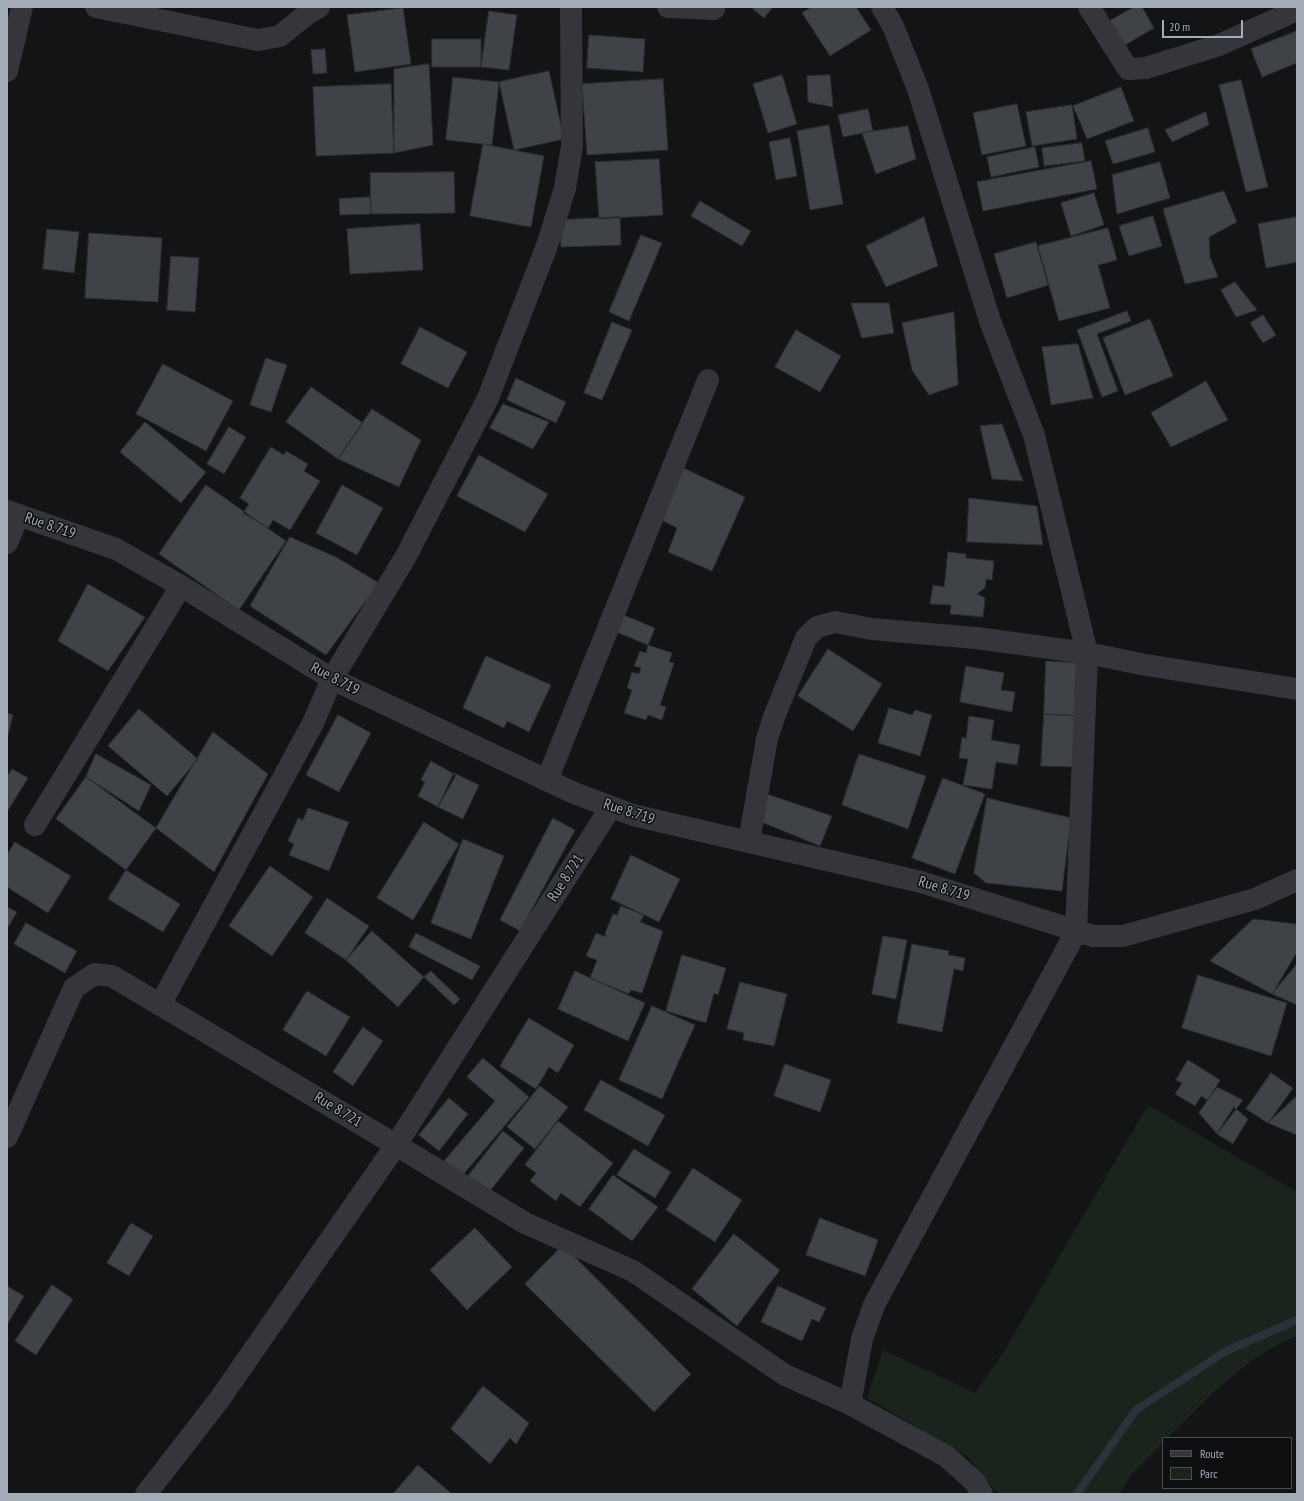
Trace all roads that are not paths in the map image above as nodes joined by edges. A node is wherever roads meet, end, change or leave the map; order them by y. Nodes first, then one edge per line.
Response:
1 (96, 7) edge
2 (319, 7) edge
3 (570, 7) edge
4 (668, 7) edge
5 (882, 7) edge
6 (1089, 7) edge
7 (714, 9) dead end
8 (1297, 10) edge
9 (16, 11) edge
10 (7, 71) edge
11 (708, 380) dead end
12 (13, 513) edge
13 (7, 543) edge
14 (181, 586) junction
15 (1087, 653) junction
16 (332, 679) junction
17 (1297, 690) edge
18 (547, 780) junction
19 (612, 808) junction
20 (35, 825) dead end
21 (749, 841) junction
22 (1297, 880) edge
23 (1076, 932) junction
24 (160, 1005) junction
25 (7, 1137) edge
26 (396, 1145) junction
27 (850, 1404) junction
28 (146, 1494) edge
29 (982, 1494) edge

1 - 2 street
3 - 16 street
4 - 7 street
5 - 15 street
6 - 8 street
9 - 10 street
11 - 18 street
12 - 13 street
12 - 14 street, Rue 8.719
14 - 16 street, Rue 8.719
14 - 20 street
15 - 17 street
15 - 21 street
15 - 23 street
16 - 18 street, Rue 8.719
16 - 24 street
18 - 19 street, Rue 8.719
19 - 21 street, Rue 8.719
19 - 26 street, Rue 8.721
21 - 23 street, Rue 8.719
22 - 23 street, Rue 8.719
23 - 27 street
24 - 25 street, Rue 8.721
24 - 26 street, Rue 8.721
26 - 27 street
26 - 28 street
27 - 29 street

